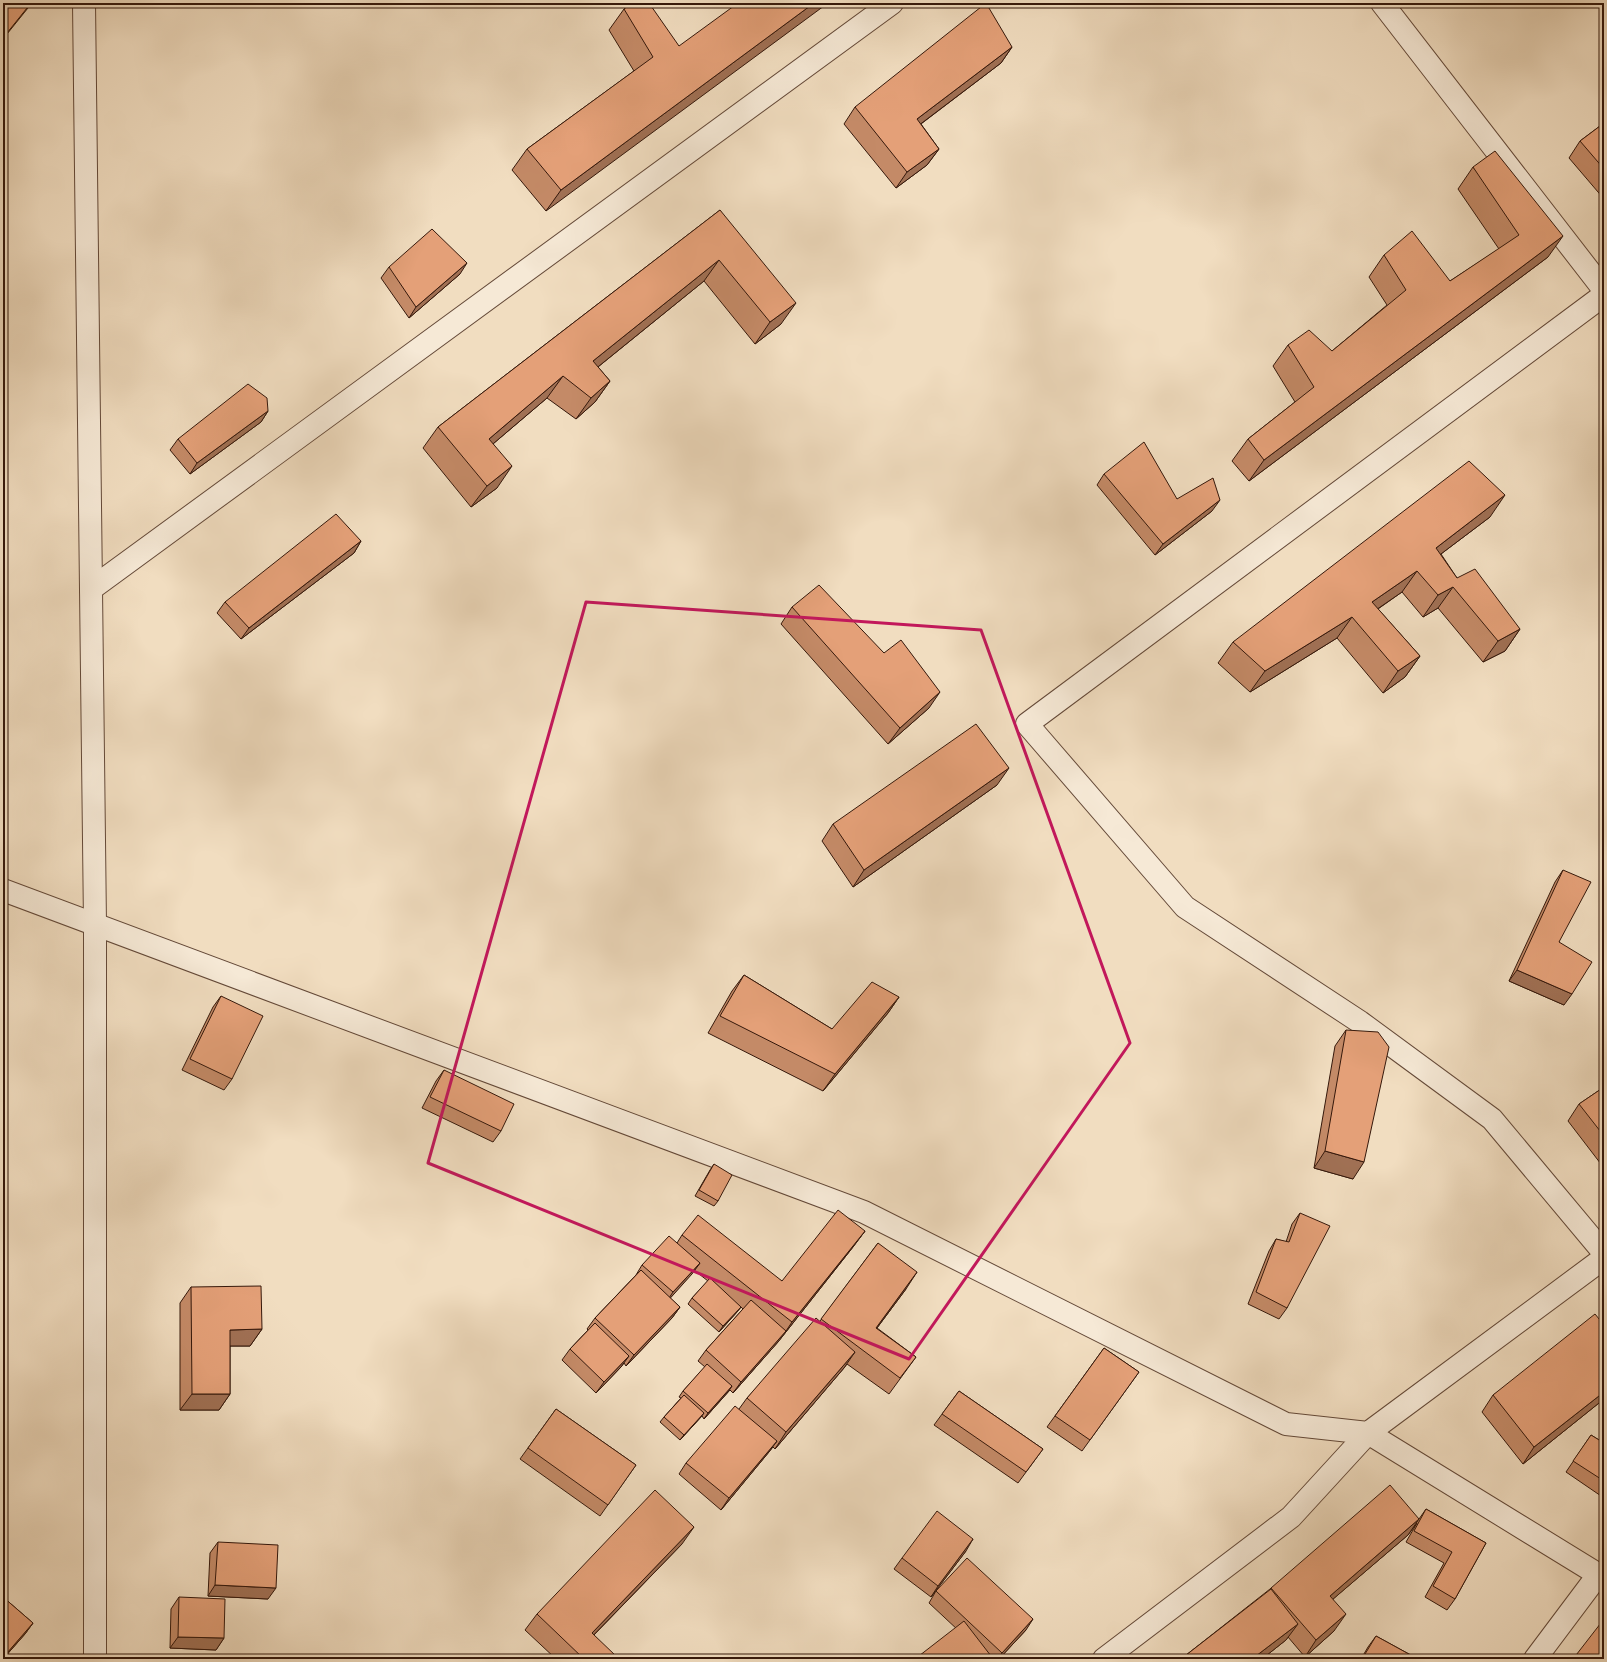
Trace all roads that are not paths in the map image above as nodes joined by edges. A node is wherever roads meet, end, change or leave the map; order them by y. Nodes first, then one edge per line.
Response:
1 (84, 3) edge
2 (892, 3) edge
3 (1382, 3) edge
4 (1604, 290) edge
5 (1604, 296) edge
6 (91, 588) junction
7 (3, 890) edge
8 (95, 924) junction
9 (1604, 1252) edge
10 (1604, 1258) edge
11 (1368, 1433) junction
12 (1601, 1576) edge
13 (95, 1659) edge
14 (1104, 1659) edge
15 (1535, 1659) edge

1 - 6 street
2 - 6 street
3 - 4 street
5 - 9 street
6 - 8 street
7 - 8 street
8 - 11 street
8 - 13 street
10 - 11 street
11 - 12 street
11 - 14 street
12 - 15 street

